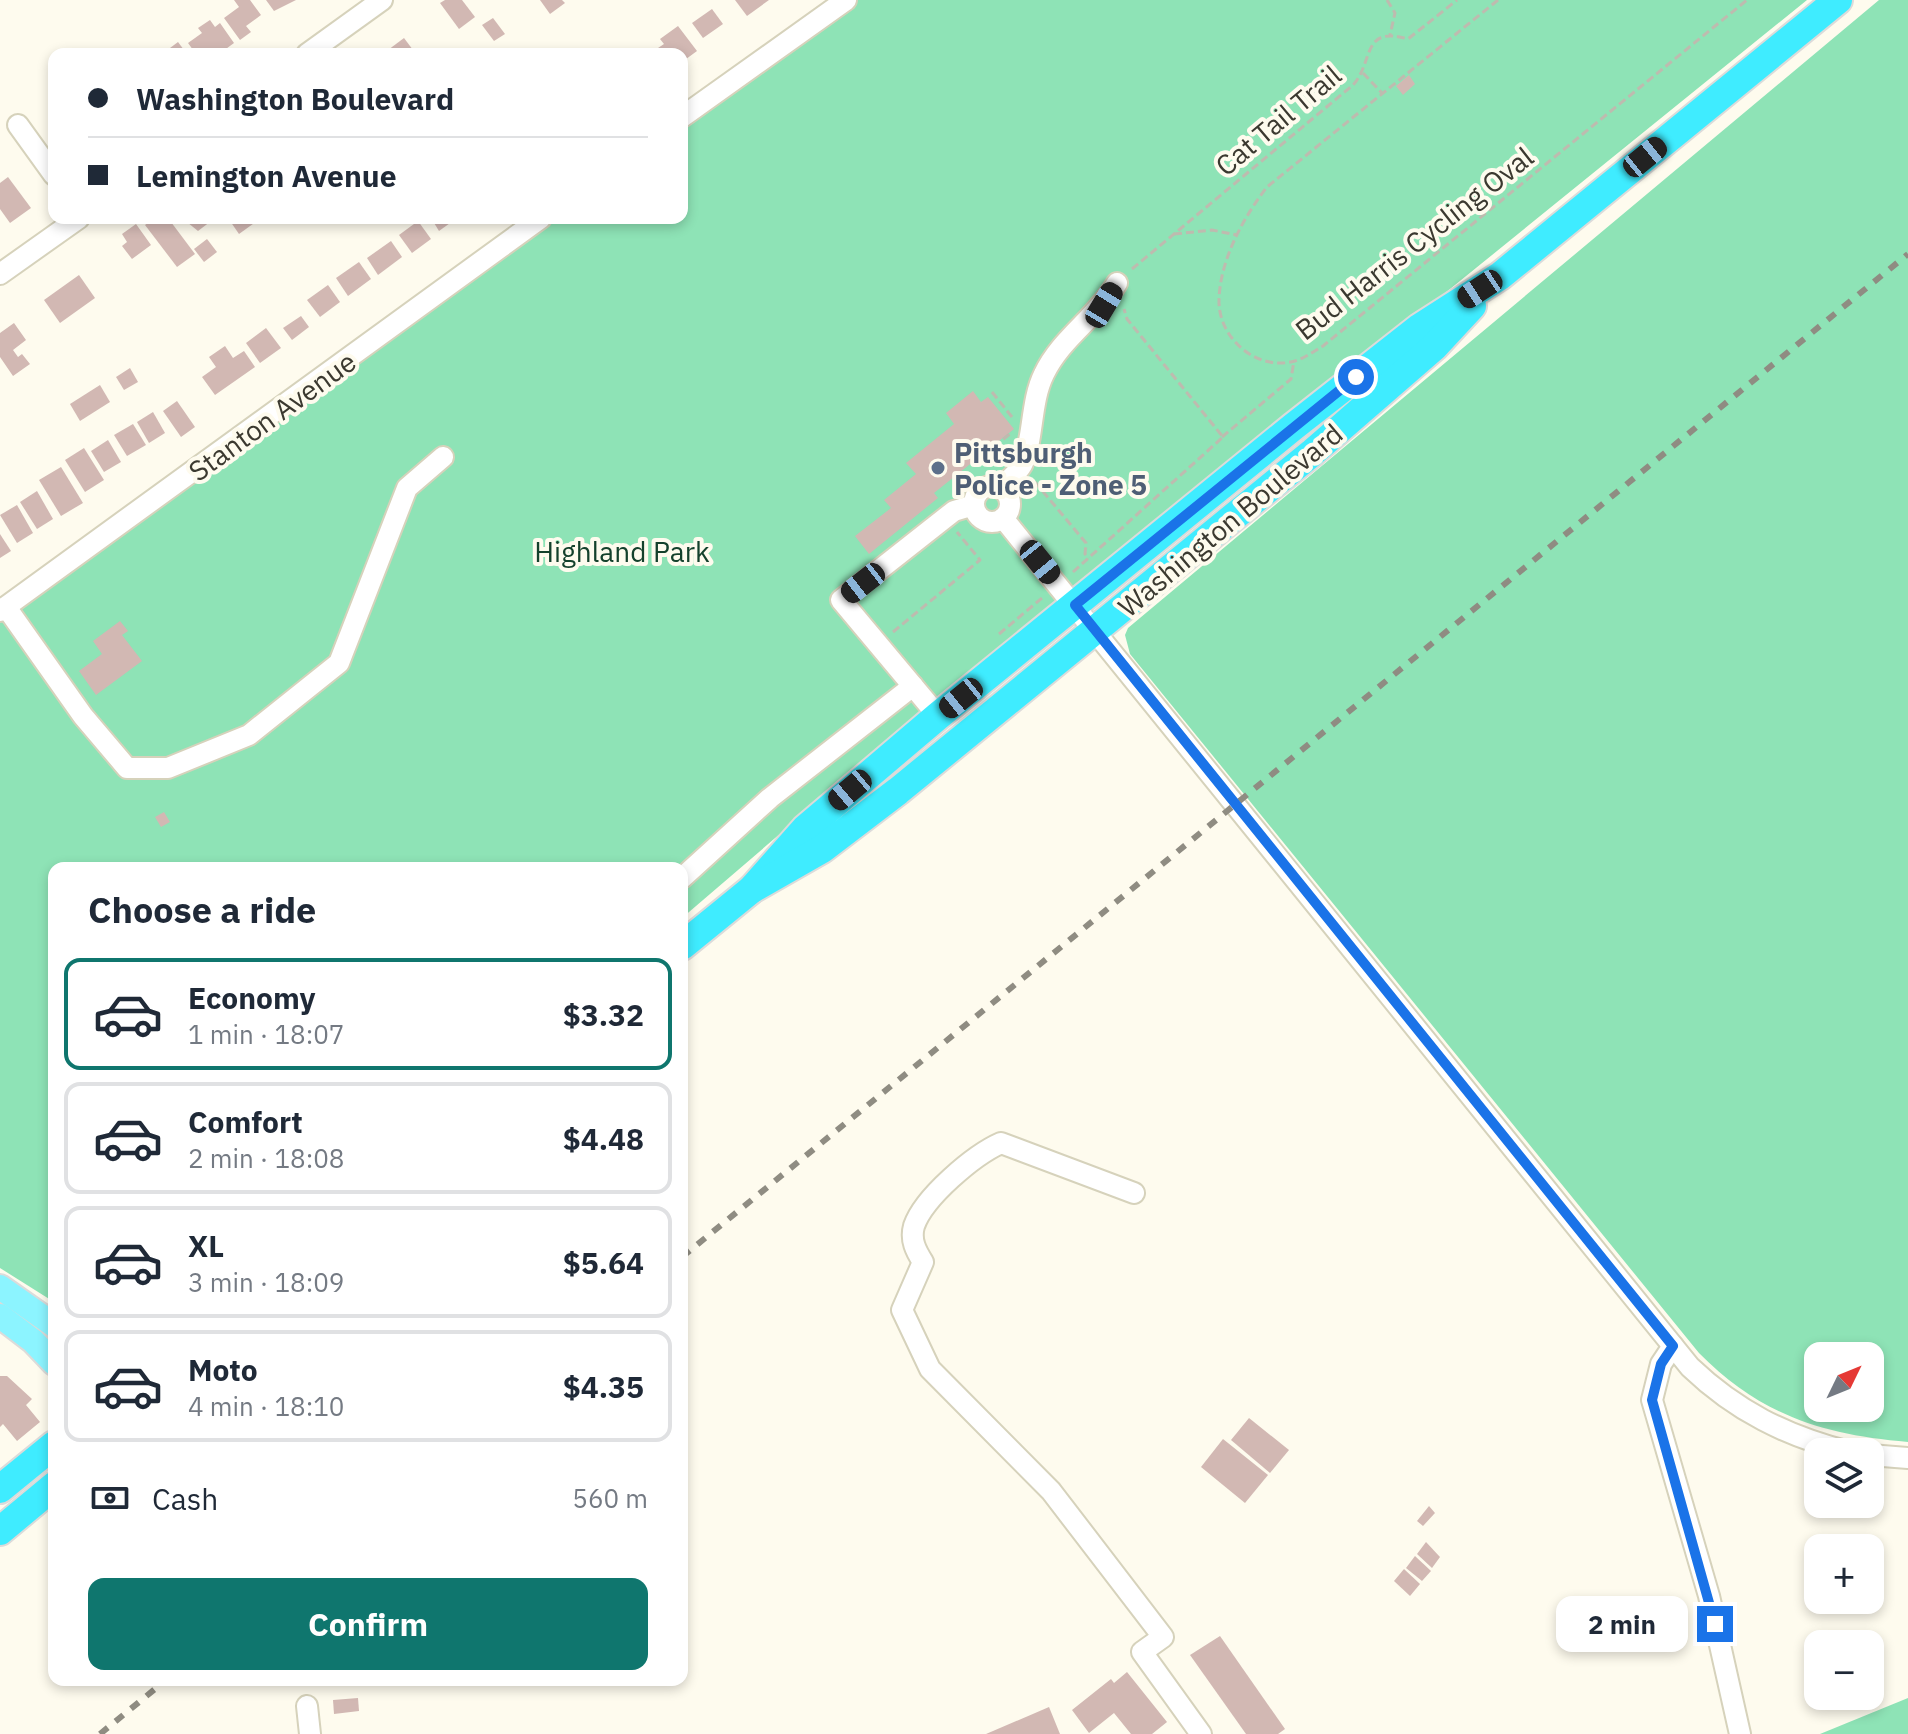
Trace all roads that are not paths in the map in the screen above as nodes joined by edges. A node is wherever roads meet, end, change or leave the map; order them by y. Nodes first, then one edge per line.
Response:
1 (382, 0) edge
2 (846, 0) edge
3 (1838, 0) edge
4 (315, 48) edge
5 (688, 113) edge
6 (18, 125) dead end
7 (48, 167) edge
8 (71, 224) edge
9 (533, 224) edge
10 (0, 274) edge
11 (1500, 276) junction
12 (1117, 283) road end
13 (443, 457) dead end
14 (1000, 488) junction
15 (974, 505) junction
16 (1003, 518) junction
17 (1067, 595) junction
18 (3, 609) edge
19 (1095, 630) junction
20 (913, 686) junction
21 (938, 716) junction
22 (688, 873) edge
23 (752, 889) junction
24 (688, 938) edge
25 (1134, 1193) dead end
26 (0, 1287) edge
27 (0, 1316) edge
28 (48, 1321) edge
29 (1673, 1346) junction
30 (48, 1357) edge
31 (1804, 1440) edge
32 (48, 1450) edge
33 (1884, 1456) edge
34 (1908, 1458) edge
35 (0, 1489) edge
36 (48, 1491) edge
37 (0, 1531) edge
38 (307, 1706) dead end
39 (310, 1734) edge
40 (1201, 1734) edge
41 (1740, 1734) edge

1 - 4 street
2 - 5 street
3 - 11 highway, Washington Boulevard
6 - 7 street
8 - 10 street
9 - 18 street, Stanton Avenue
11 - 17 highway, Washington Boulevard
11 - 19 highway, Washington Boulevard
12 - 14 street
13 - 18 street
14 - 15 street
14 - 16 street
15 - 16 street
15 - 20 street
16 - 17 street
17 - 19 street
17 - 21 highway, Washington Boulevard
19 - 23 highway, Washington Boulevard
19 - 29 street
20 - 21 street
20 - 22 street
21 - 23 highway, Washington Boulevard
23 - 24 highway, Washington Boulevard
25 - 40 street
26 - 28 main road
27 - 30 main road
29 - 31 street
29 - 41 street
32 - 35 highway
33 - 34 street
36 - 37 highway
38 - 39 street

